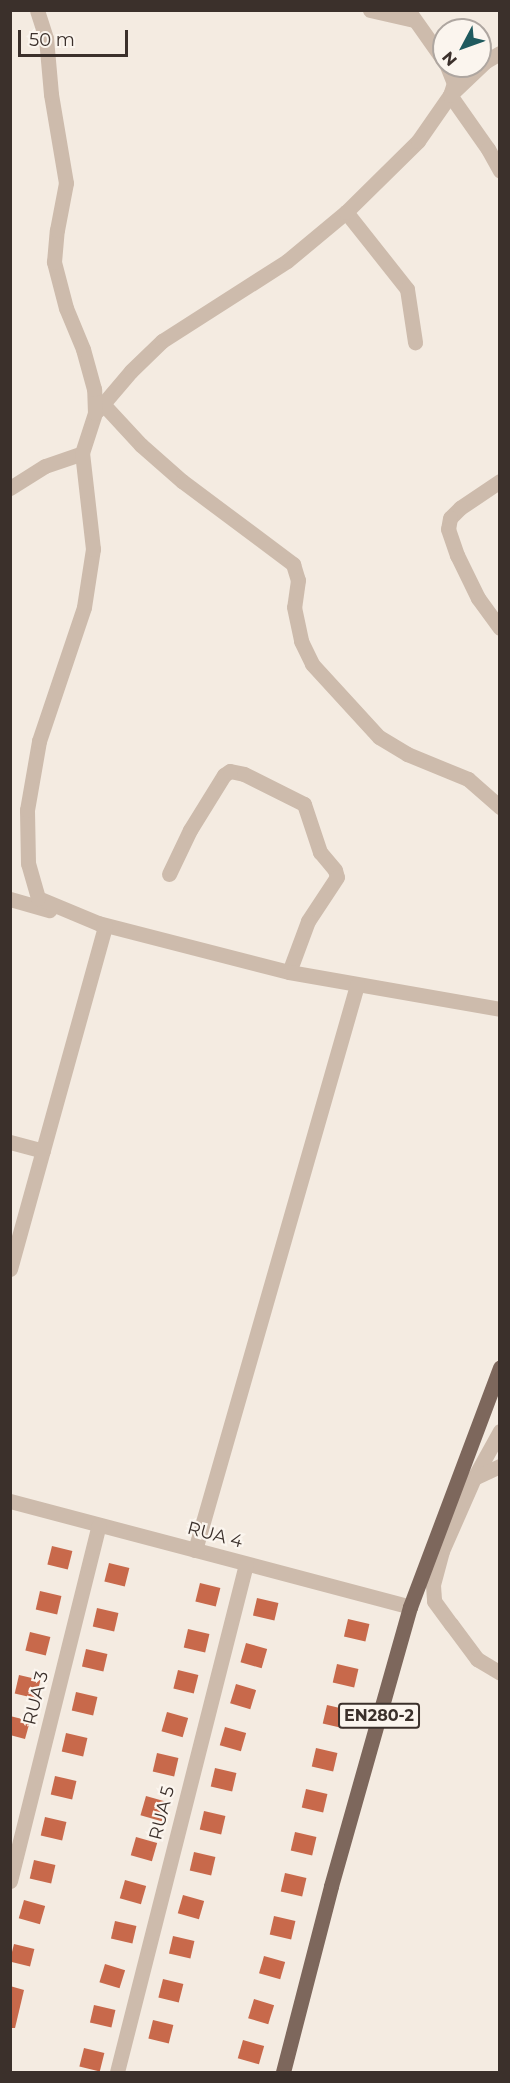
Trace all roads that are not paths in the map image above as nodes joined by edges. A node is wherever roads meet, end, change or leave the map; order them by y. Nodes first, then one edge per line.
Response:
1 (37, 10) edge
2 (370, 10) edge
3 (411, 15) edge
4 (432, 44) edge
5 (500, 53) edge
6 (452, 78) edge
7 (450, 95) junction
8 (500, 171) edge
9 (346, 212) junction
10 (415, 342) dead end
11 (99, 409) junction
12 (82, 453) junction
13 (500, 481) edge
14 (10, 488) edge
15 (500, 628) edge
16 (500, 807) edge
17 (169, 874) dead end
18 (10, 899) edge
19 (105, 926) junction
20 (289, 972) junction
21 (357, 985) junction
22 (500, 1009) edge
23 (10, 1142) edge
24 (43, 1151) junction
25 (10, 1269) edge
26 (500, 1367) edge
27 (500, 1431) edge
28 (500, 1466) edge
29 (474, 1478) junction
30 (10, 1501) edge
31 (99, 1525) junction
32 (195, 1550) junction
33 (246, 1564) junction
34 (411, 1607) junction
35 (500, 1673) edge
36 (10, 1881) edge
37 (117, 2073) edge
38 (283, 2073) edge

1 - 11 street
2 - 3 street
3 - 4 street
5 - 7 street
6 - 7 street
7 - 8 street
7 - 9 street
9 - 10 street
9 - 11 street
11 - 12 street
11 - 16 street
12 - 14 street
12 - 19 street
13 - 15 street
17 - 20 street
18 - 19 street
19 - 20 street
19 - 24 street
20 - 21 street
21 - 22 street
21 - 32 street
23 - 24 street
24 - 25 street
26 - 34 main road, EN280-2
27 - 29 street
28 - 29 street
29 - 35 street
30 - 31 street, RUA 4
31 - 32 street, RUA 4
31 - 36 street, RUA 3
32 - 33 street, RUA 4
33 - 34 street, RUA 4
33 - 37 street, RUA 5
34 - 38 main road, EN280-2

